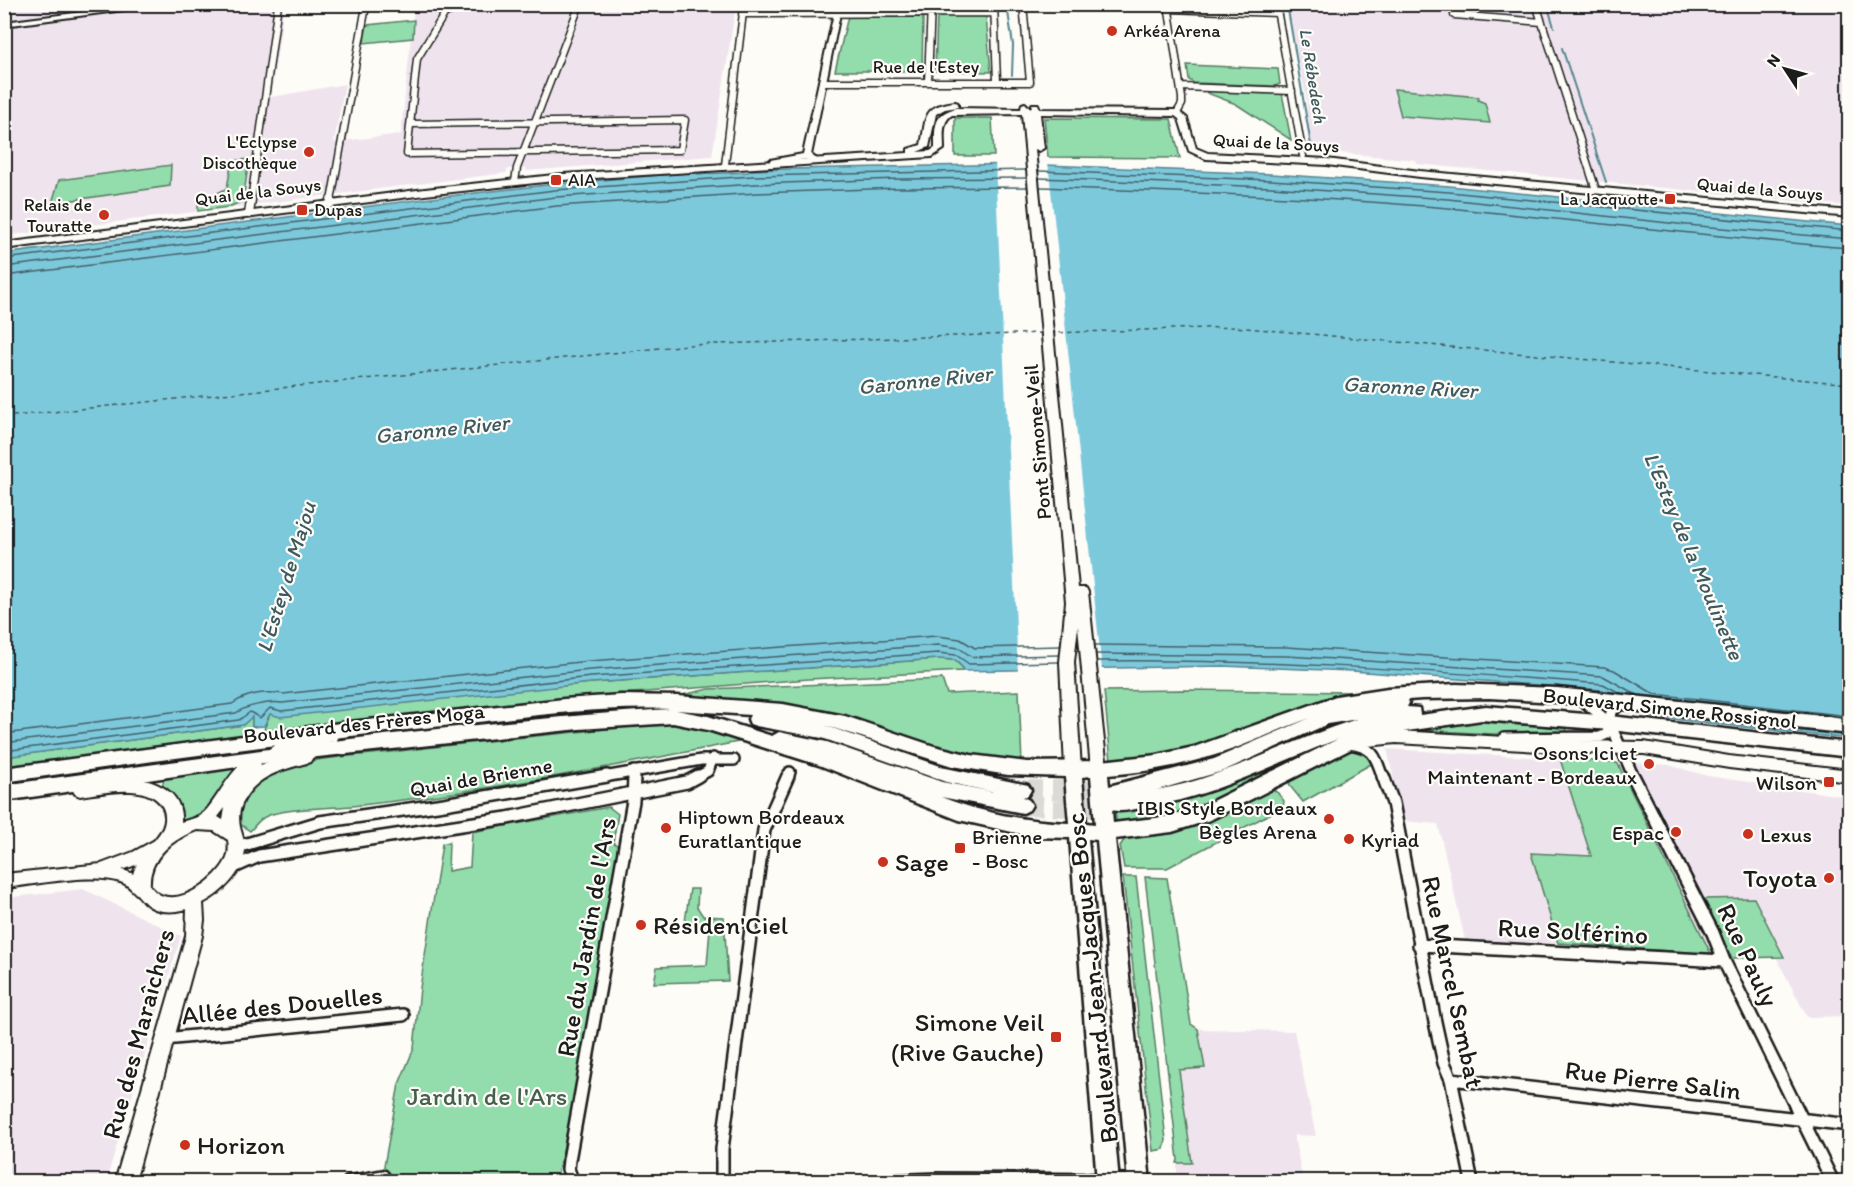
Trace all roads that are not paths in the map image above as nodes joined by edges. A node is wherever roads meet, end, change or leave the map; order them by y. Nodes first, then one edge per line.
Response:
1 (166, 4) edge
2 (278, 4) edge
3 (471, 4) edge
4 (580, 4) edge
5 (744, 4) edge
6 (787, 4) edge
7 (839, 4) edge
8 (931, 4) edge
9 (994, 4) edge
10 (1023, 4) edge
11 (1276, 4) edge
12 (1536, 4) edge
13 (367, 5) edge
14 (1169, 7) edge
15 (785, 13) junction
16 (930, 13) junction
17 (994, 13) junction
18 (1278, 13) junction
19 (742, 14) junction
20 (837, 14) junction
21 (1454, 15) dead end
22 (1542, 22) junction
23 (4, 24) edge
24 (997, 81) junction
25 (822, 82) junction
26 (928, 82) junction
27 (1180, 87) junction
28 (1292, 91) junction
29 (1179, 111) junction
30 (1031, 114) junction
31 (535, 122) junction
32 (412, 124) junction
33 (523, 153) junction
34 (1303, 156) junction
35 (811, 158) junction
36 (725, 163) junction
37 (516, 176) junction
38 (1595, 188) junction
39 (330, 201) junction
40 (249, 212) junction
41 (1850, 212) edge
42 (4, 241) edge
43 (4, 246) edge
44 (1517, 691) junction
45 (1576, 696) junction
46 (1623, 702) junction
47 (696, 705) junction
48 (1486, 713) junction
49 (1610, 723) junction
50 (383, 725) junction
51 (1850, 727) edge
52 (729, 730) junction
53 (1467, 741) junction
54 (379, 743) junction
55 (1346, 743) junction
56 (1620, 748) junction
57 (1850, 750) edge
58 (271, 755) junction
59 (714, 758) junction
60 (734, 760) dead end
61 (1099, 769) junction
62 (1073, 770) junction
63 (634, 771) junction
64 (790, 772) dead end
65 (4, 775) edge
66 (1850, 776) edge
67 (634, 792) junction
68 (5, 793) edge
69 (205, 822) junction
70 (1105, 831) junction
71 (1078, 832) junction
72 (235, 841) junction
73 (160, 843) junction
74 (230, 869) junction
75 (101, 871) junction
76 (4, 881) edge
77 (142, 891) junction
78 (194, 899) junction
79 (1419, 945) junction
80 (1724, 961) junction
81 (404, 1015) dead end
82 (165, 1039) junction
83 (1450, 1079) junction
84 (1803, 1120) junction
85 (1850, 1125) edge
86 (383, 1176) dead end
87 (1108, 1181) edge
88 (1139, 1181) edge
89 (125, 1182) edge
90 (349, 1182) edge
91 (573, 1182) edge
92 (722, 1182) edge
93 (864, 1182) edge
94 (1472, 1182) edge
95 (1833, 1182) edge

1 - 23 street
2 - 40 street
3 - 32 street
4 - 31 street
5 - 19 street
6 - 15 street
7 - 20 street
8 - 16 street
9 - 17 street
10 - 24 street, Rue de l'Estey
11 - 18 street
12 - 22 street
13 - 39 street
14 - 18 street
14 - 27 street
15 - 19 street
15 - 20 street
16 - 17 street
16 - 20 street
16 - 26 street
17 - 24 street
18 - 28 street
19 - 36 street
20 - 25 street
21 - 22 street
22 - 38 street
24 - 26 street, Rue de l'Estey
25 - 26 street, Rue de l'Estey
25 - 35 street
27 - 28 street
27 - 29 street
28 - 34 street
29 - 30 main road, Quai de la Souys
29 - 34 main road, Quai de la Souys
29 - 38 main road, Quai de la Souys
30 - 35 main road, Quai de la Souys
30 - 61 main road, Pont Simone-Veil
30 - 62 main road, Pont Simone-Veil
31 - 32 street
31 - 33 street
31 - 33 street
32 - 33 street
33 - 37 street
34 - 38 main road, Quai de la Souys
35 - 36 main road, Quai de la Souys
35 - 36 main road, Quai de la Souys
36 - 37 main road, Quai de la Souys
37 - 39 main road, Quai de la Souys
38 - 41 main road, Quai de la Souys
39 - 40 main road, Quai de la Souys
40 - 42 main road, Quai de la Souys
40 - 43 main road, Quai de la Souys
44 - 45 main road, Boulevard Simone Rossignol
44 - 48 main road
44 - 61 main road
45 - 46 main road, Boulevard Simone Rossignol
45 - 49 street
46 - 49 street
46 - 51 main road, Boulevard Simone Rossignol
47 - 50 main road, Boulevard des Frères Moga
47 - 52 main road
47 - 62 main road
48 - 49 main road, Boulevard Simone Rossignol
48 - 55 main road
49 - 53 street
49 - 56 street, Rue Pauly
49 - 57 main road, Boulevard Simone Rossignol
50 - 58 main road
50 - 65 main road, Boulevard des Frères Moga
52 - 54 main road, Boulevard des Frères Moga
52 - 71 main road
53 - 55 street
53 - 56 street
54 - 58 main road, Boulevard des Frères Moga
54 - 72 main road
55 - 70 main road
55 - 79 street, Rue Marcel Sembat
56 - 66 street
56 - 80 street, Rue Pauly
58 - 68 main road, Boulevard des Frères Moga
58 - 69 main road
59 - 60 street, Quai de Brienne
59 - 63 street, Quai de Brienne
59 - 67 street
61 - 62 main road
61 - 70 main road, Boulevard Jean-Jacques Bosc
62 - 71 main road, Boulevard Jean-Jacques Bosc
63 - 67 street, Rue du Jardin de l'Ars
63 - 72 street, Quai de Brienne
64 - 92 street
67 - 74 street
67 - 91 street, Rue du Jardin de l'Ars
68 - 73 main road
69 - 72 main road
69 - 73 main road
70 - 71 main road
70 - 88 main road, Boulevard Jean-Jacques Bosc
71 - 87 main road, Boulevard Jean-Jacques Bosc
72 - 74 main road
73 - 75 street
73 - 77 main road
74 - 78 main road
75 - 76 street
75 - 77 street
77 - 78 main road
78 - 82 main road, Rue des Maraîchers
79 - 80 street, Rue Solférino
79 - 83 street, Rue Marcel Sembat
80 - 84 street, Rue Pauly
81 - 82 street, Allée des Douelles
82 - 89 main road, Rue des Maraîchers
83 - 84 street, Rue Pierre Salin
83 - 94 street, Rue Marcel Sembat
84 - 85 street, Rue Pierre Salin
84 - 95 street, Rue Pauly
86 - 90 street
87 - 88 street
87 - 93 street

